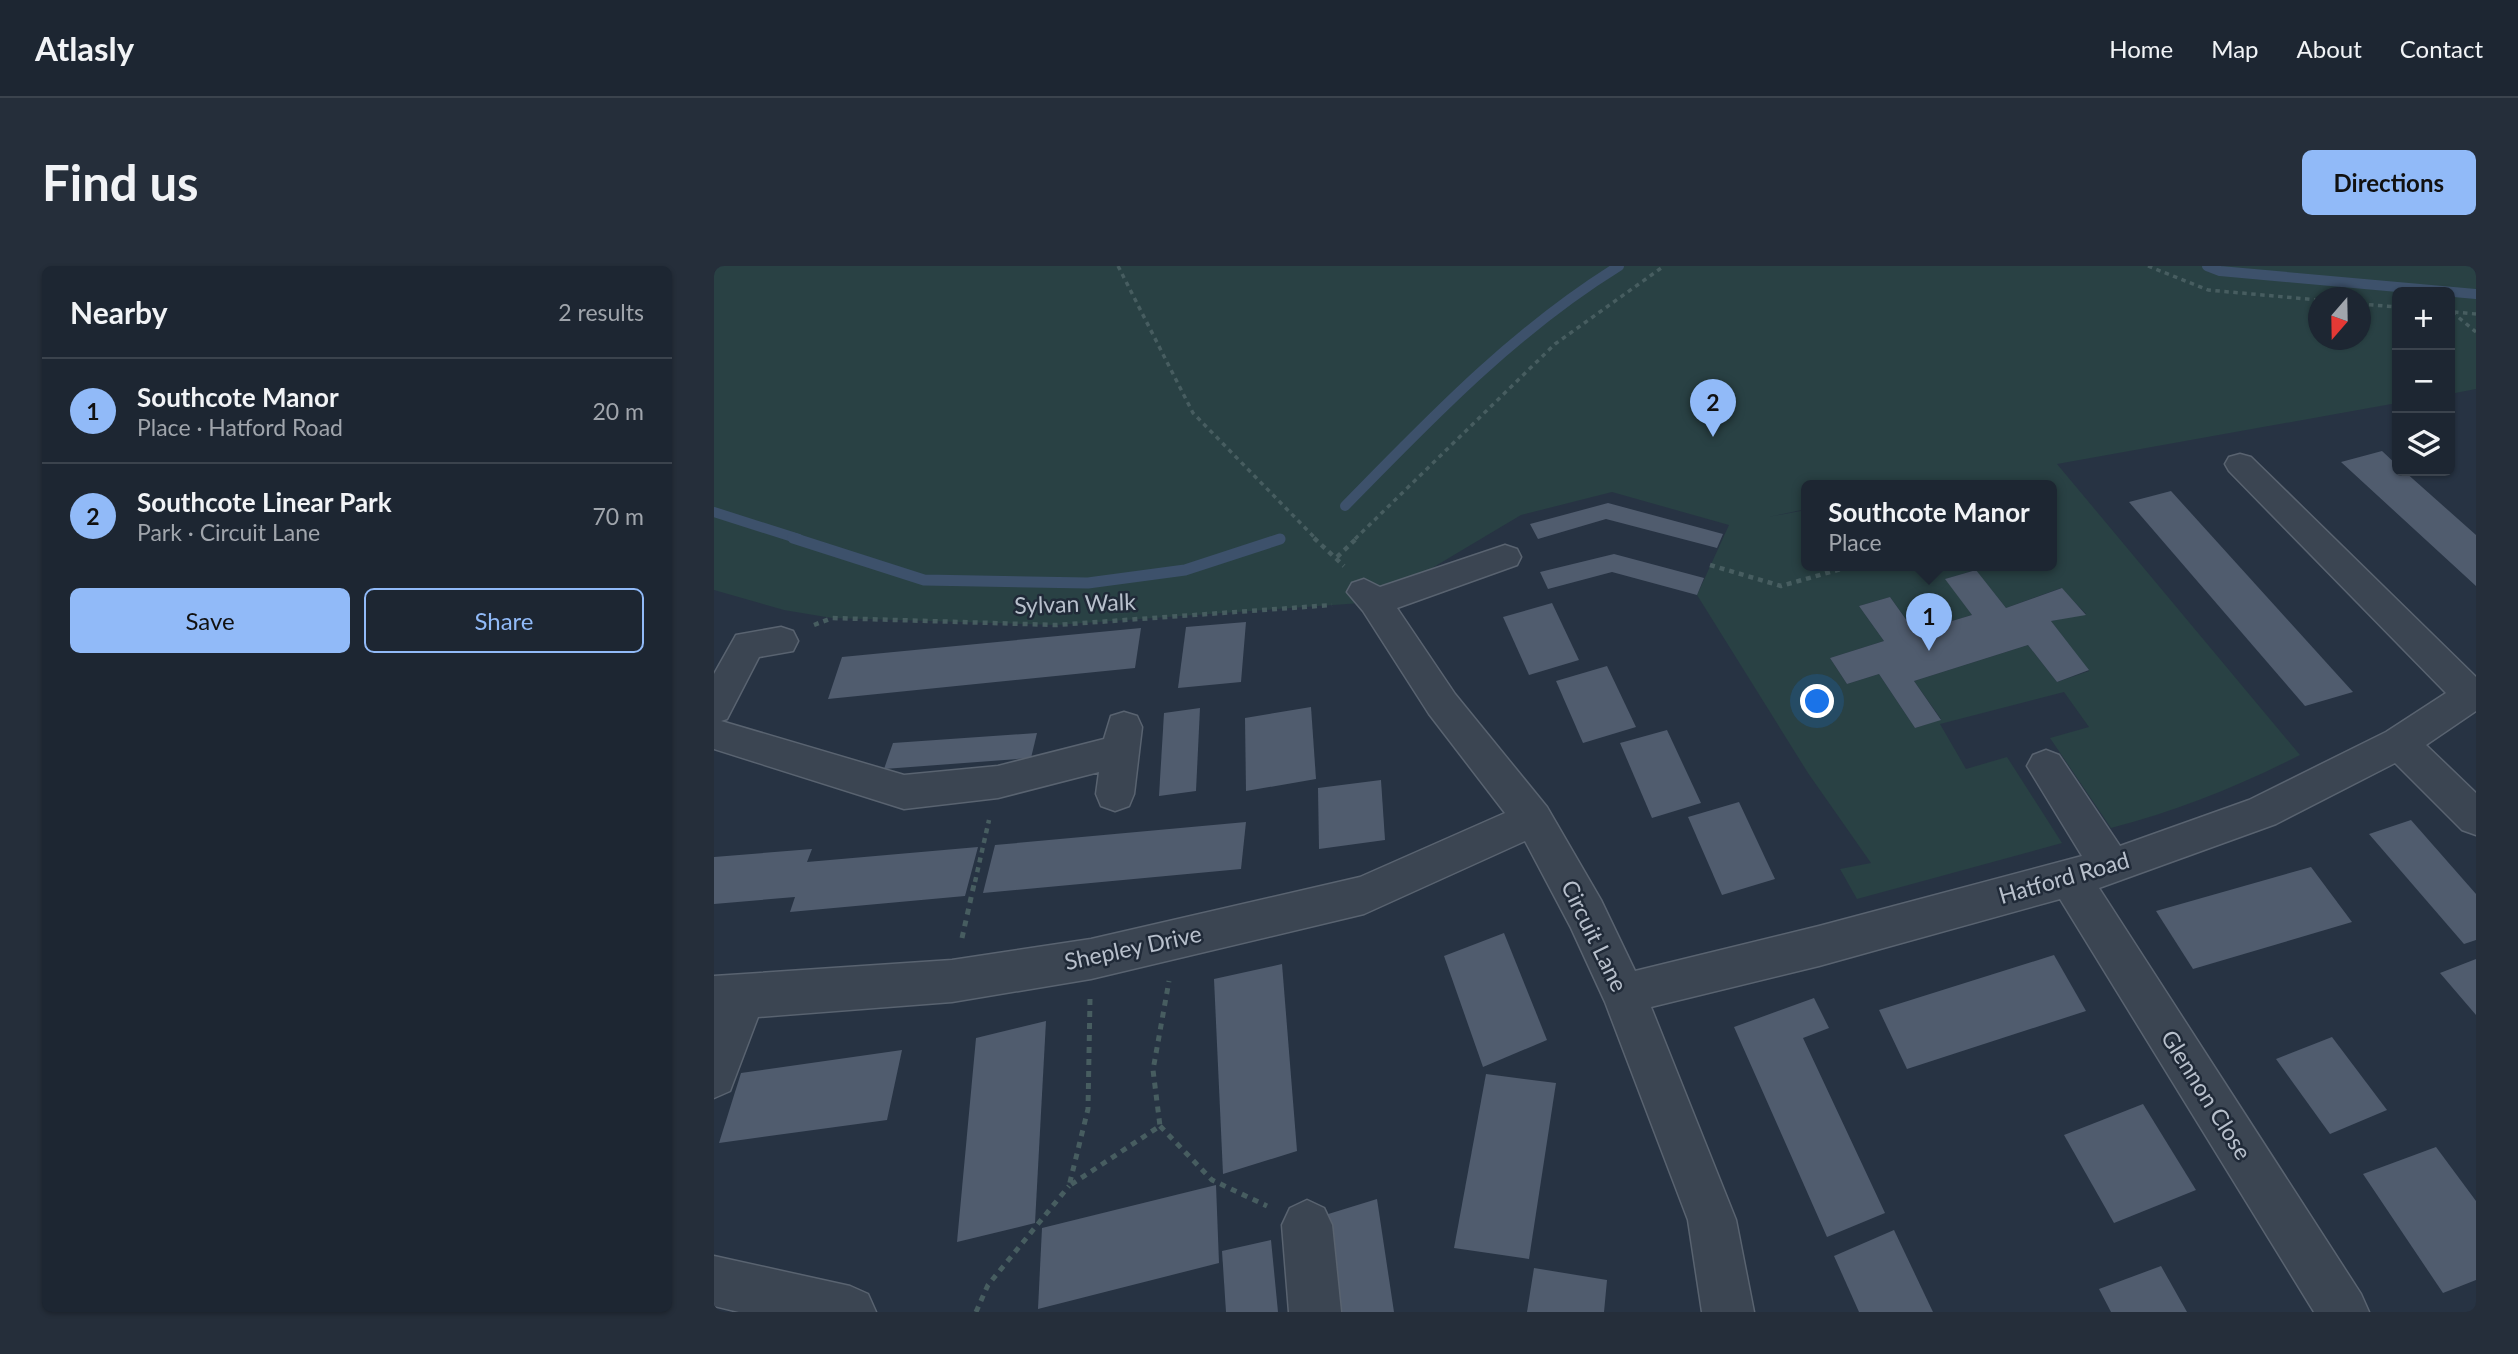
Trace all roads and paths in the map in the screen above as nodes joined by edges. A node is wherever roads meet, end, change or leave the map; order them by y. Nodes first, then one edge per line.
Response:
1 (1118, 266) edge
2 (1664, 266) edge
3 (2148, 266) edge
4 (2308, 299) edge
5 (2371, 305) edge
6 (2392, 307) edge
7 (2455, 312) edge
8 (2476, 314) edge
9 (2455, 315) edge
10 (2476, 332) edge
11 (2240, 464) dead end
12 (1337, 557) junction
13 (1505, 557) dead end
14 (1710, 565) dead end
15 (1834, 571) edge
16 (1369, 597) junction
17 (781, 641) joint
18 (2473, 693) edge
19 (714, 708) edge
20 (714, 734) edge
21 (2399, 743) junction
22 (2046, 766) dead end
23 (998, 782) junction
24 (1115, 794) dead end
25 (2476, 818) edge
26 (1534, 819) junction
27 (2090, 873) junction
28 (1178, 939) junction
29 (1091, 959) junction
30 (952, 981) junction
31 (1625, 996) junction
32 (729, 997) edge
33 (714, 1075) edge
34 (1160, 1126) junction
35 (1069, 1186) junction
36 (1307, 1225) joint
37 (714, 1282) edge
38 (850, 1312) edge
39 (976, 1312) edge
40 (1315, 1312) edge
41 (1728, 1312) edge
42 (2343, 1312) edge

1 - 12 path
2 - 12 path
3 - 4 path
5 - 6 path
7 - 8 path
9 - 10 path
11 - 18 street
12 - 16 path
13 - 16 street
14 - 15 path
16 - 17 path, Sylvan Walk
16 - 26 street, Circuit Lane
17 - 19 street
18 - 21 street, Hatford Road
20 - 23 street
21 - 25 street
21 - 27 street, Hatford Road
22 - 27 street, Glennon Close
23 - 24 street
23 - 30 path
26 - 28 street, Shepley Drive
26 - 31 street, Circuit Lane
27 - 31 street, Hatford Road
27 - 42 street, Glennon Close
28 - 29 street, Shepley Drive
28 - 34 path
29 - 30 street, Shepley Drive
29 - 35 path
30 - 32 street, Shepley Drive
31 - 41 street, Circuit Lane
32 - 33 street
34 - 35 path
34 - 36 path
35 - 39 path
36 - 40 street
37 - 38 street

